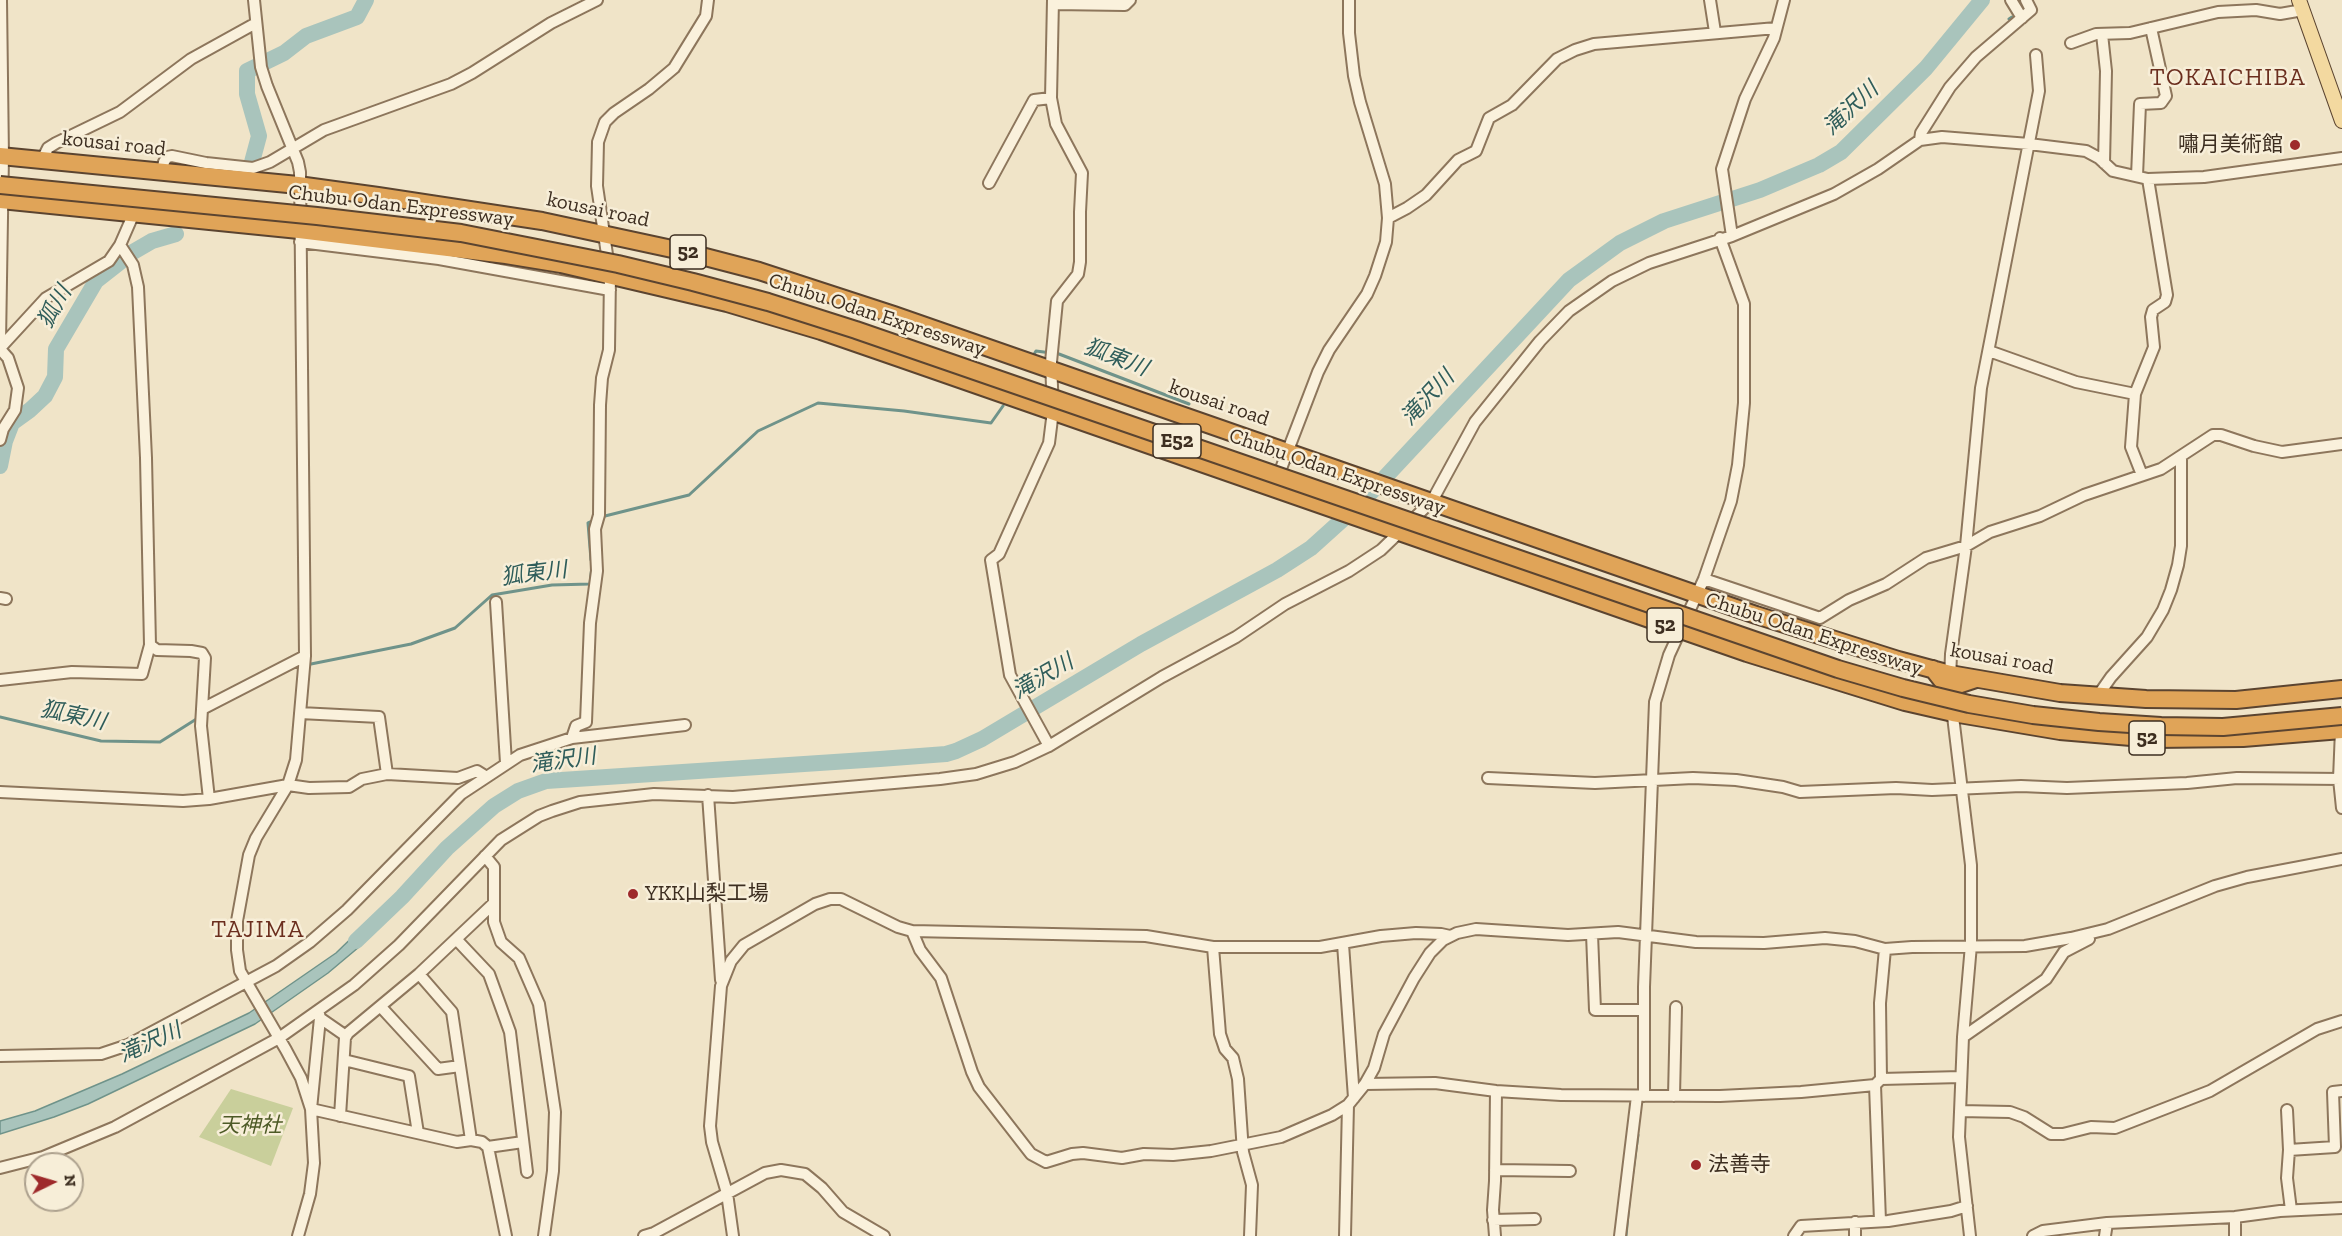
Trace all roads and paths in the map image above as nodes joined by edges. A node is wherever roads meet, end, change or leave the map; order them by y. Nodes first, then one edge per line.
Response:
1 (1, 0) edge
2 (254, 0) edge
3 (597, 0) edge
4 (708, 0) edge
5 (1130, 0) edge
6 (1349, 0) edge
7 (1710, 0) edge
8 (1784, 0) edge
9 (2011, 0) edge
10 (2026, 0) edge
11 (1054, 2) edge
12 (2301, 5) edge
13 (2022, 18) junction
14 (256, 23) junction
15 (2151, 27) junction
16 (1776, 28) junction
17 (1715, 32) junction
18 (2102, 34) junction
19 (2071, 43) dead end
20 (2036, 55) dead end
21 (1051, 98) junction
22 (2342, 121) edge
23 (1920, 140) junction
24 (2029, 144) junction
25 (293, 148) junction
26 (2, 156) edge
27 (2342, 158) edge
28 (42, 159) junction
29 (2104, 163) junction
30 (162, 171) junction
31 (2142, 177) junction
32 (989, 183) dead end
33 (298, 185) junction
34 (1, 188) edge
35 (134, 213) junction
36 (1388, 218) junction
37 (605, 233) junction
38 (1732, 233) junction
39 (299, 236) junction
40 (1720, 238) junction
41 (121, 245) junction
42 (610, 283) junction
43 (0, 342) edge
44 (0, 348) edge
45 (1989, 351) junction
46 (1052, 366) junction
47 (2135, 394) junction
48 (1053, 411) junction
49 (0, 440) edge
50 (2342, 444) edge
51 (1288, 451) junction
52 (2181, 457) junction
53 (2142, 475) junction
54 (1274, 488) junction
55 (1432, 501) junction
56 (1402, 532) junction
57 (1966, 546) junction
58 (1700, 586) junction
59 (496, 602) dead end
60 (1680, 630) junction
61 (150, 645) junction
62 (305, 657) junction
63 (1933, 669) junction
64 (1950, 674) junction
65 (1976, 679) junction
66 (2, 680) edge
67 (2342, 689) edge
68 (1951, 692) junction
69 (2097, 696) junction
70 (202, 710) junction
71 (300, 713) junction
72 (1953, 713) junction
73 (685, 725) dead end
74 (2342, 726) edge
75 (572, 738) junction
76 (1046, 742) junction
77 (506, 763) junction
78 (387, 774) junction
79 (485, 776) junction
80 (1488, 778) dead end
81 (2340, 779) edge
82 (1653, 781) junction
83 (288, 785) junction
84 (1963, 788) junction
85 (0, 792) edge
86 (708, 795) junction
87 (209, 800) junction
88 (2342, 808) edge
89 (485, 856) junction
90 (2342, 859) edge
91 (493, 904) junction
92 (2108, 929) junction
93 (912, 930) junction
94 (1592, 934) junction
95 (1646, 935) junction
96 (1450, 936) junction
97 (456, 939) junction
98 (1343, 944) junction
99 (1971, 945) junction
100 (1213, 947) junction
101 (1885, 949) junction
102 (418, 974) junction
103 (248, 986) junction
104 (721, 986) junction
105 (381, 1007) junction
106 (1676, 1007) dead end
107 (1644, 1010) junction
108 (319, 1014) junction
109 (2342, 1021) edge
110 (278, 1035) junction
111 (346, 1036) junction
112 (1963, 1037) junction
113 (0, 1056) edge
114 (344, 1060) junction
115 (460, 1066) junction
116 (1961, 1077) junction
117 (1878, 1082) junction
118 (1365, 1084) junction
119 (1496, 1091) junction
120 (2342, 1091) edge
121 (1641, 1096) junction
122 (1674, 1096) junction
123 (1351, 1101) junction
124 (311, 1109) junction
125 (2287, 1110) dead end
126 (1960, 1111) junction
127 (340, 1116) junction
128 (418, 1133) junction
129 (471, 1140) junction
130 (523, 1142) junction
131 (1242, 1145) junction
132 (488, 1147) junction
133 (2289, 1150) junction
134 (0, 1168) edge
135 (1495, 1170) junction
136 (1570, 1171) dead end
137 (527, 1172) dead end
138 (727, 1192) junction
139 (1967, 1206) junction
140 (2342, 1208) edge
141 (2291, 1210) junction
142 (2235, 1217) junction
143 (1535, 1219) dead end
144 (1493, 1220) junction
145 (1880, 1221) junction
146 (1855, 1222) junction
147 (2107, 1223) junction
148 (298, 1236) edge
149 (506, 1236) edge
150 (544, 1236) edge
151 (644, 1236) edge
152 (733, 1236) edge
153 (884, 1236) edge
154 (1250, 1236) edge
155 (1345, 1236) edge
156 (1495, 1236) edge
157 (1620, 1236) edge
158 (1794, 1236) edge
159 (1855, 1236) edge
160 (1970, 1236) edge
161 (2033, 1236) edge
162 (2105, 1236) edge
163 (2235, 1236) edge

1 - 26 street
2 - 14 street
3 - 25 street
4 - 37 street
5 - 11 street
6 - 36 street
7 - 17 street
8 - 16 street
9 - 13 street
10 - 13 street
11 - 21 street
12 - 15 street
12 - 22 main road
13 - 23 street
14 - 25 street
14 - 28 street
15 - 18 street
15 - 31 street
16 - 17 street
16 - 38 street
17 - 36 street
18 - 19 street
18 - 29 street
20 - 24 street
21 - 32 street
21 - 46 street
23 - 24 street
23 - 38 street
24 - 29 street
24 - 45 street
25 - 30 street
25 - 33 street
26 - 28 highway, kousai road / 52
26 - 34 street
27 - 31 street
28 - 30 highway, kousai road / 52
29 - 31 street
30 - 33 highway, kousai road / 52
31 - 47 street
33 - 37 highway, kousai road / 52
33 - 39 street
34 - 35 highway, 52
34 - 43 street
34 - 74 highway, Chubu Odan Expressway / E52, bridge
35 - 39 highway, 52
35 - 41 street
36 - 51 street
37 - 42 street
37 - 46 highway, kousai road / 52
38 - 40 street
39 - 42 highway, 52
39 - 62 street
40 - 55 street
40 - 58 street
41 - 44 street
41 - 61 street
42 - 48 highway, 52
42 - 75 street
44 - 49 street
45 - 47 street
45 - 57 street
46 - 48 street
46 - 51 highway, kousai road / 52
47 - 53 street
48 - 54 highway, 52
48 - 76 street
50 - 52 street
51 - 54 street
51 - 55 highway, kousai road / 52
52 - 53 street
52 - 69 street
53 - 57 street
54 - 56 highway, 52
55 - 56 street
55 - 58 highway, kousai road / 52
56 - 60 highway, 52
56 - 76 street
57 - 58 street
57 - 64 street
58 - 60 street
58 - 63 highway, kousai road / 52
59 - 77 street
60 - 72 highway, 52
60 - 82 street
61 - 66 street
61 - 70 street
62 - 70 street
62 - 71 street
63 - 64 highway, kousai road / 52
63 - 68 highway
64 - 65 highway, kousai road / 52
64 - 68 street
65 - 68 highway
65 - 69 highway, kousai road / 52
67 - 69 highway, kousai road / 52
68 - 72 street
70 - 87 street
71 - 78 street
71 - 83 street
72 - 74 highway, 52
72 - 84 street
73 - 75 street
74 - 81 street
75 - 77 street
76 - 86 street
77 - 79 street
78 - 79 street
78 - 83 street
79 - 103 street
80 - 82 street
81 - 84 street
81 - 88 street
82 - 84 street
82 - 95 street
83 - 87 street
83 - 103 street
84 - 99 street
85 - 87 street
86 - 89 street
86 - 104 street
89 - 91 street
89 - 108 street
90 - 92 street
91 - 97 street
91 - 150 street
92 - 99 street
92 - 112 street
93 - 100 street
93 - 104 street
93 - 131 street
94 - 95 street
94 - 96 street
94 - 107 street
95 - 101 street
95 - 107 street
96 - 98 street
96 - 118 street
97 - 102 street
97 - 130 street
98 - 100 street
98 - 123 street
99 - 101 street
99 - 112 street
100 - 131 street
101 - 117 street
102 - 105 street
102 - 115 street
103 - 110 street
103 - 113 street
104 - 138 street
105 - 111 street
105 - 115 street
106 - 122 street
107 - 121 street
108 - 110 street
108 - 111 street
108 - 124 street
109 - 126 street
110 - 124 street
110 - 134 street
111 - 114 street
112 - 116 street
114 - 127 street
114 - 128 street
115 - 129 street
116 - 117 street
116 - 126 street
117 - 122 street
117 - 145 street
118 - 119 street
118 - 123 street
119 - 121 street
119 - 135 street
120 - 133 street
121 - 122 street
121 - 157 street
123 - 131 street
123 - 155 street
124 - 127 street
124 - 148 street
125 - 133 street
126 - 139 street
127 - 128 street
128 - 129 street
129 - 132 street
130 - 132 street
130 - 137 street
131 - 154 street
132 - 149 street
133 - 141 street
135 - 136 street
135 - 144 street
138 - 151 street
138 - 152 street
138 - 153 street
139 - 145 street
139 - 160 street
140 - 141 street
141 - 142 street
142 - 147 street
142 - 163 street
143 - 144 street
144 - 156 street
145 - 146 street
146 - 158 street
146 - 159 street
147 - 161 street
147 - 162 street

